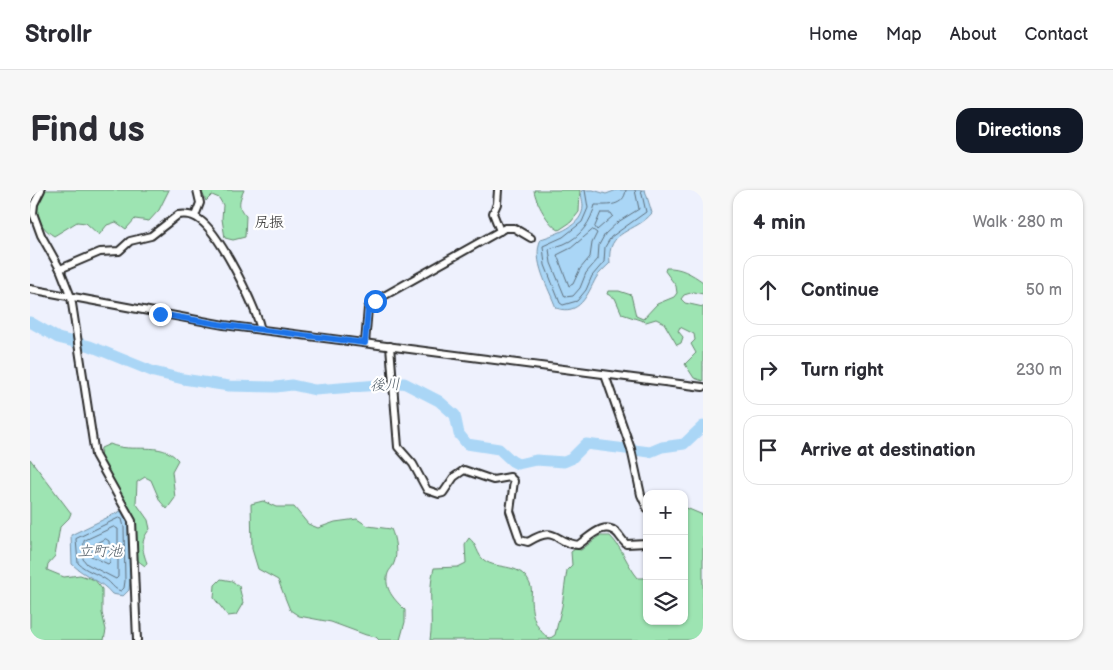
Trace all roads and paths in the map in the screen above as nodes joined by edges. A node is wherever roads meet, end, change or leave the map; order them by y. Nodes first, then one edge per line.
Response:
1 (41, 190) edge
2 (197, 190) edge
3 (498, 190) edge
4 (194, 216) junction
5 (500, 231) junction
6 (531, 238) dead end
7 (60, 269) junction
8 (30, 289) edge
9 (71, 297) junction
10 (260, 330) junction
11 (365, 343) junction
12 (390, 346) junction
13 (605, 376) junction
14 (703, 387) edge
15 (643, 499) edge
16 (643, 542) edge
17 (138, 640) edge

1 - 7 street
2 - 4 street
3 - 5 street
4 - 7 street
4 - 10 street
5 - 6 street
5 - 11 street
7 - 9 street
8 - 9 street
9 - 10 street
9 - 17 street
10 - 11 street
11 - 12 street
12 - 13 street
12 - 16 street
13 - 14 street
13 - 15 street

